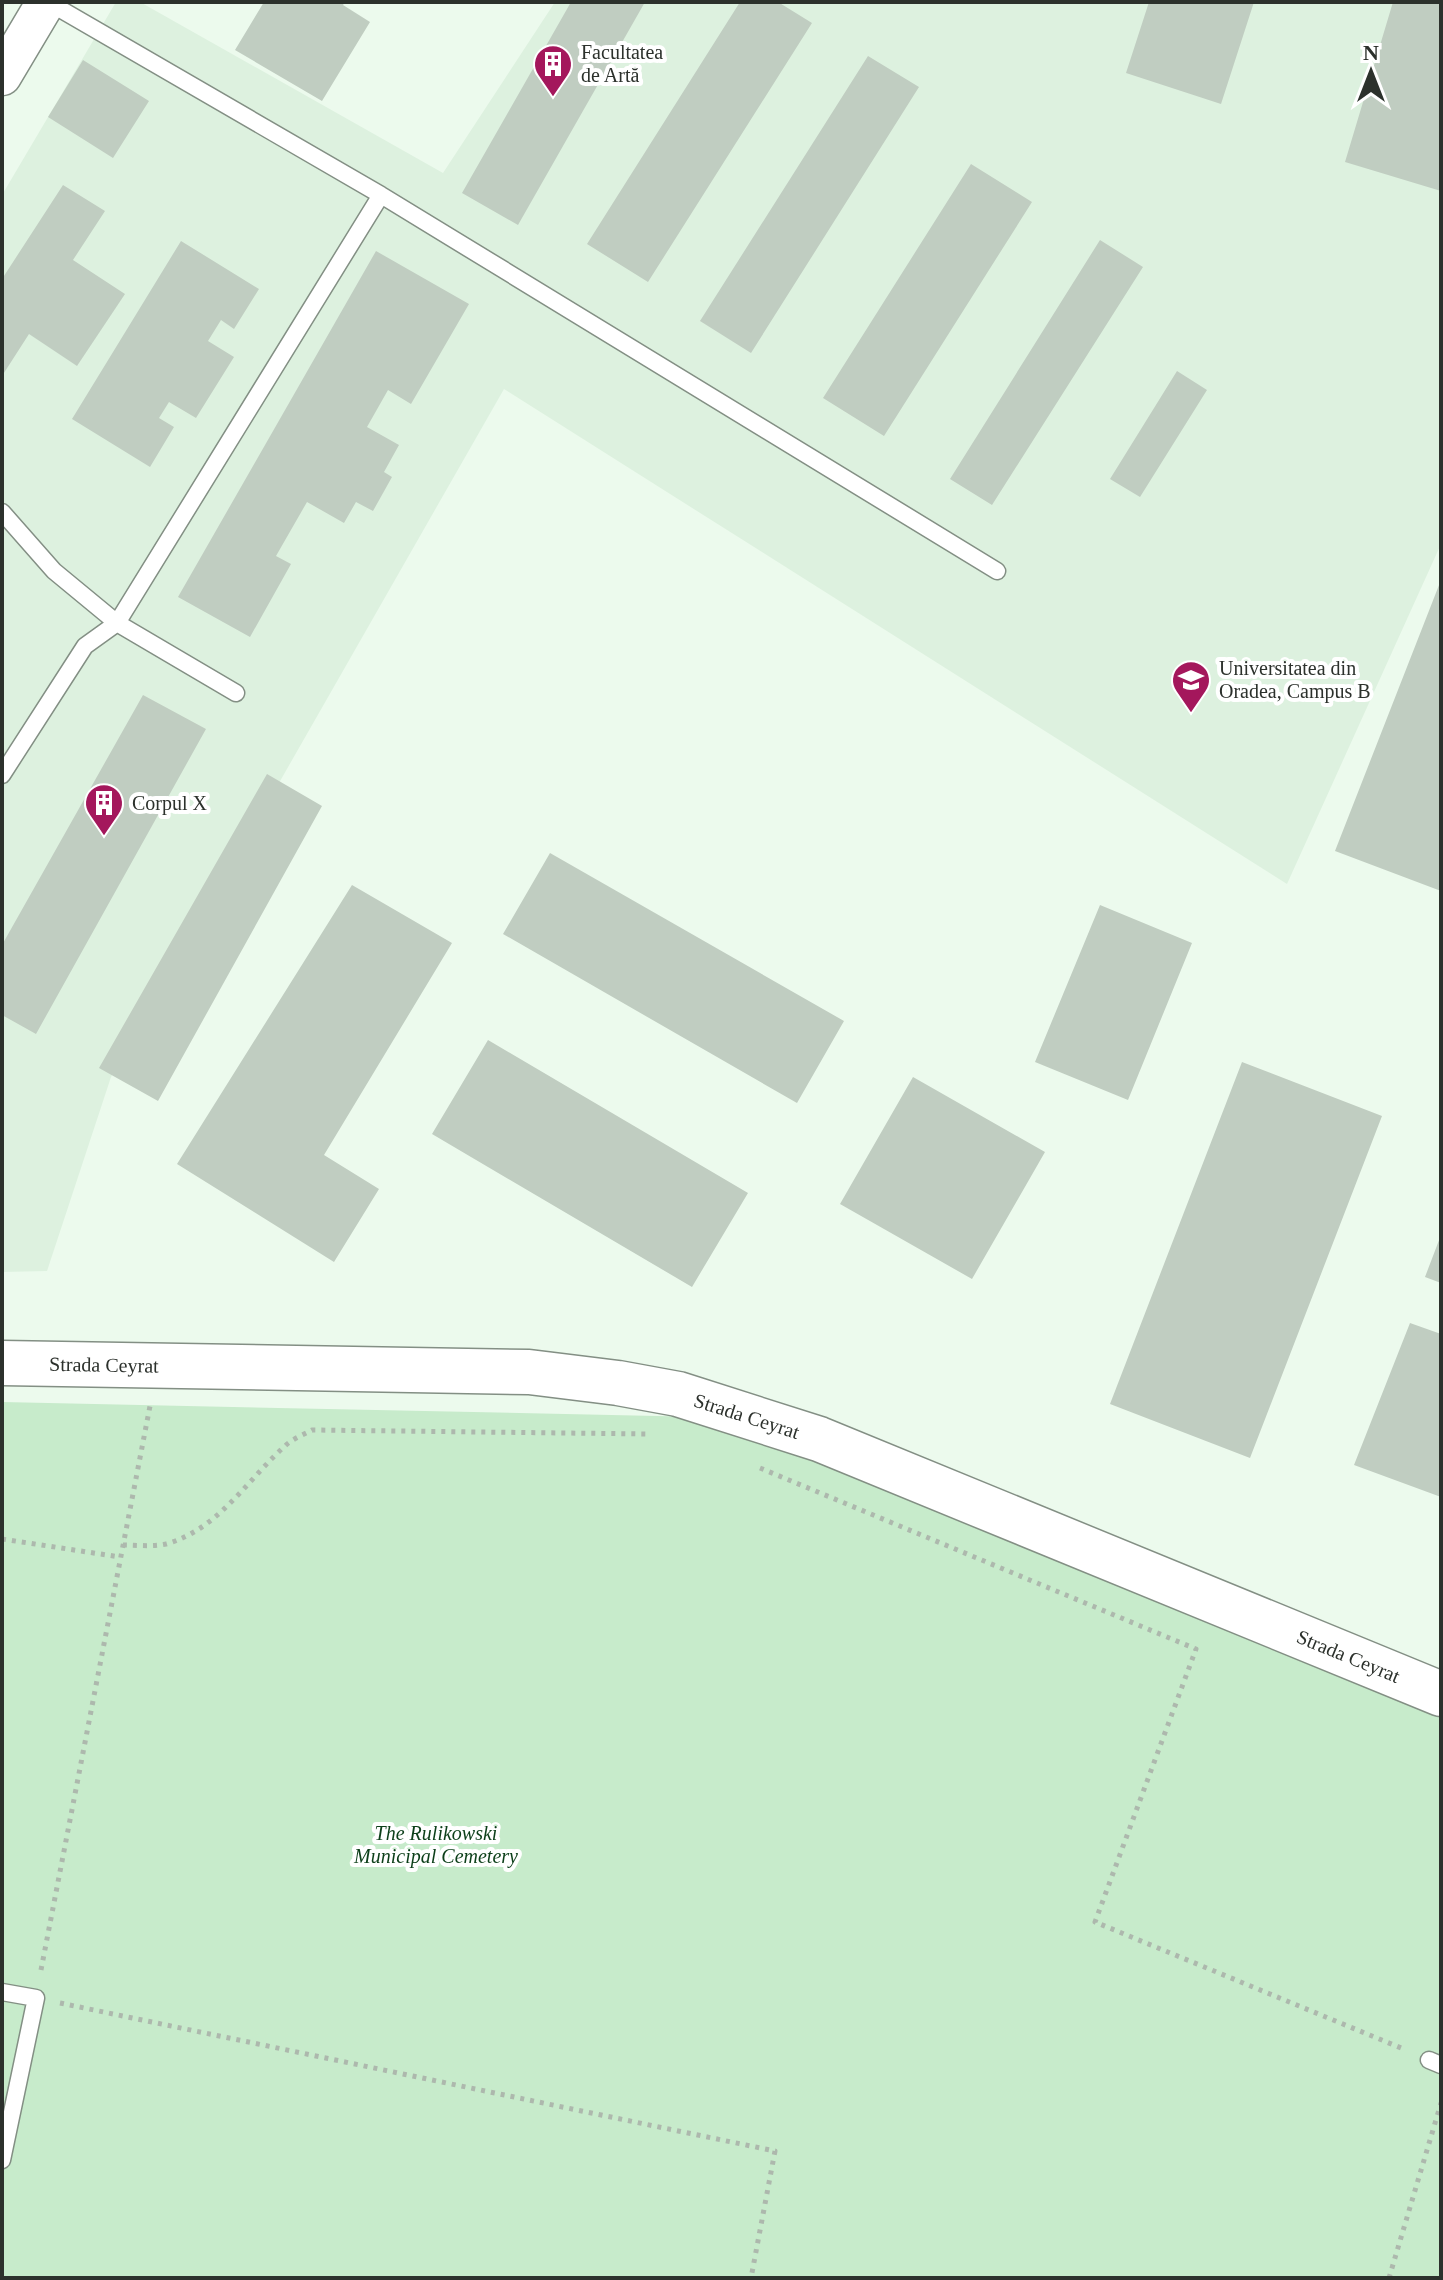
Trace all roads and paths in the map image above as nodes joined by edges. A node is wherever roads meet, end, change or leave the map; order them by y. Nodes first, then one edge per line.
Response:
1 (47, 2) edge
2 (2, 76) edge
3 (381, 195) junction
4 (2, 512) edge
5 (997, 571) dead end
6 (117, 623) junction
7 (236, 693) dead end
8 (2, 775) edge
9 (2, 1363) edge
10 (155, 1367) junction
11 (650, 1434) dead end
12 (754, 1465) dead end
13 (2, 1539) edge
14 (123, 1545) junction
15 (120, 1557) junction
16 (1441, 1694) edge
17 (2, 1992) edge
18 (36, 1998) junction
19 (1435, 2062) edge
20 (1441, 2103) edge
21 (2, 2160) edge
22 (751, 2278) edge
23 (1389, 2278) edge

1 - 2 street
1 - 3 lane
3 - 5 lane
3 - 6 lane
4 - 6 lane
6 - 7 lane
6 - 8 lane
9 - 10 main road, Strada Ceyrat
10 - 14 path
10 - 16 main road, Strada Ceyrat
11 - 14 path
12 - 19 path
13 - 15 path
14 - 15 path
15 - 18 path
17 - 18 lane
18 - 21 lane
18 - 22 path
20 - 23 path

